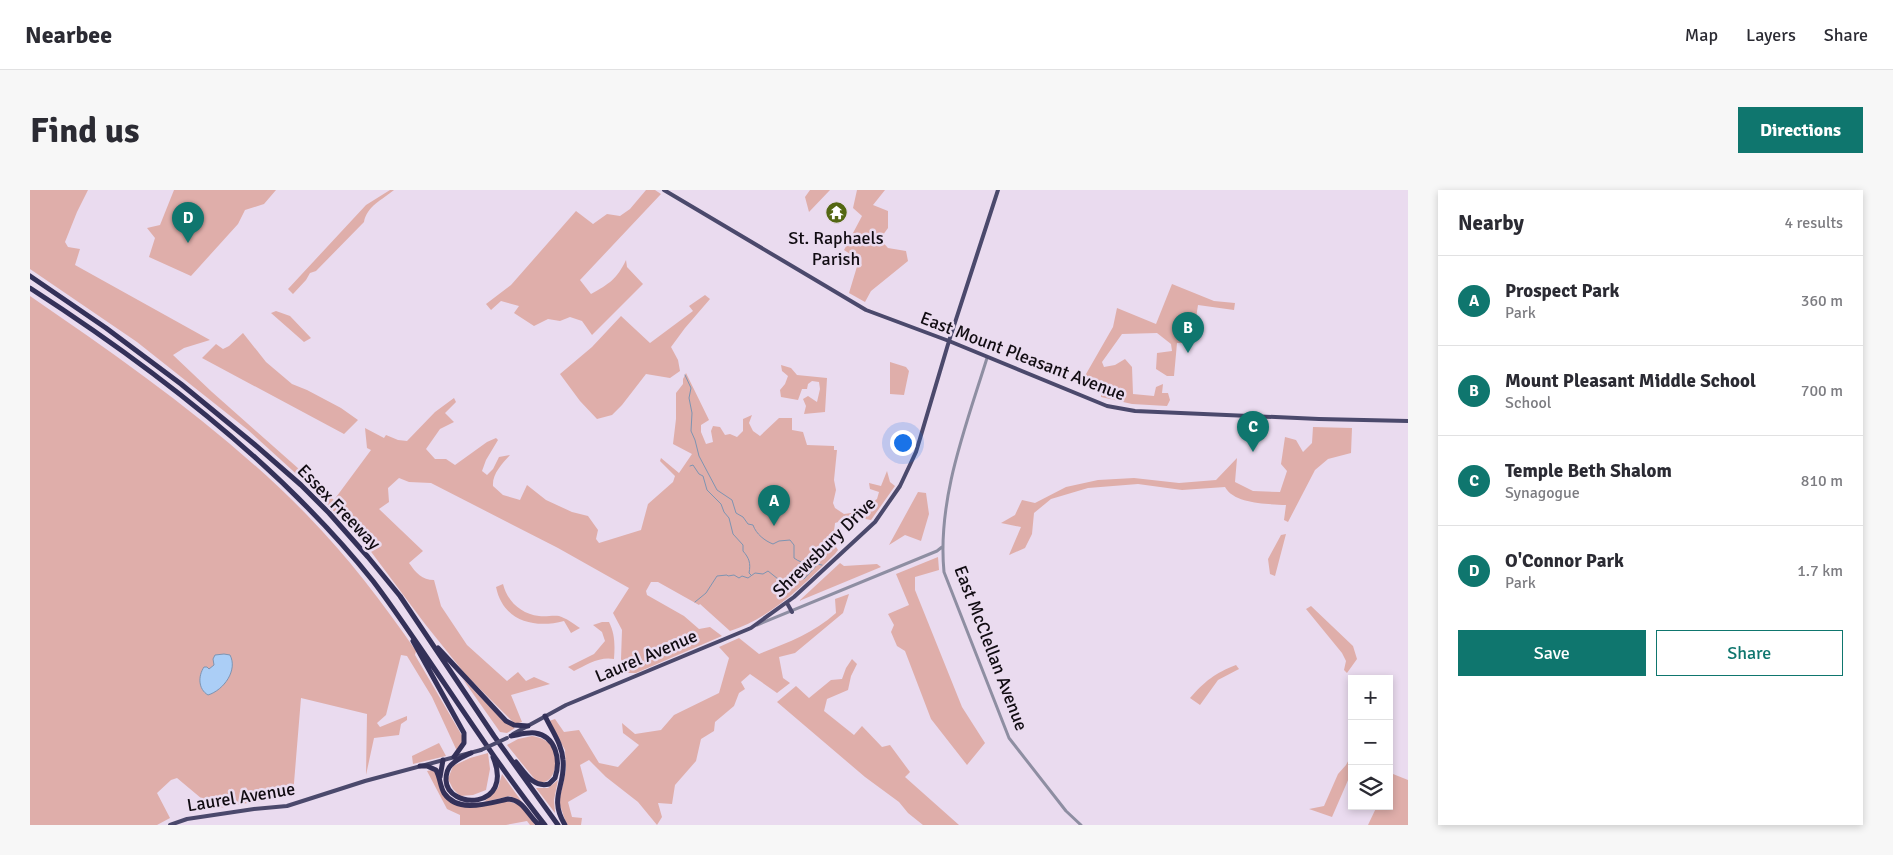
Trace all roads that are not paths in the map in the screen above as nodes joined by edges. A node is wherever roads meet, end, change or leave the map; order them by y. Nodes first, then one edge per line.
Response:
1 (664, 190) edge
2 (998, 190) edge
3 (30, 276) edge
4 (30, 288) edge
5 (949, 341) junction
6 (987, 358) junction
7 (1408, 421) edge
8 (942, 546) junction
9 (787, 603) junction
10 (792, 612) junction
11 (751, 628) junction
12 (408, 629) junction
13 (426, 635) junction
14 (545, 716) junction
15 (485, 723) junction
16 (528, 726) junction
17 (481, 736) junction
18 (509, 737) junction
19 (470, 753) junction
20 (454, 757) junction
21 (443, 760) junction
22 (420, 766) junction
23 (440, 779) junction
24 (170, 825) edge
25 (539, 825) edge
26 (545, 825) edge
27 (558, 825) edge
28 (565, 825) edge
29 (1081, 825) edge

1 - 5 main road, East Mount Pleasant Avenue
2 - 5 main road, Shrewsbury Drive
3 - 13 highway, Essex Freeway
4 - 12 highway, Essex Freeway
5 - 6 main road, East Mount Pleasant Avenue
5 - 9 main road, Shrewsbury Drive
6 - 7 main road, East Mount Pleasant Avenue
6 - 8 street
8 - 10 street, Laurel Avenue
8 - 29 street, East McClellan Avenue
9 - 10 main road
9 - 11 main road, Shrewsbury Drive
10 - 11 street, Laurel Avenue
11 - 14 main road, Laurel Avenue
12 - 17 highway, Essex Freeway
12 - 20 highway
13 - 15 highway, Essex Freeway
13 - 16 highway
14 - 16 main road, Laurel Avenue
14 - 28 highway
15 - 18 highway
15 - 27 highway, Essex Freeway
16 - 18 main road, Laurel Avenue
17 - 19 highway
17 - 26 highway, Essex Freeway
18 - 19 main road, Laurel Avenue, bridge
19 - 20 main road, Laurel Avenue
20 - 21 main road, Laurel Avenue
21 - 22 main road, Laurel Avenue
21 - 23 highway
22 - 23 highway
22 - 24 main road, Laurel Avenue
23 - 25 highway

